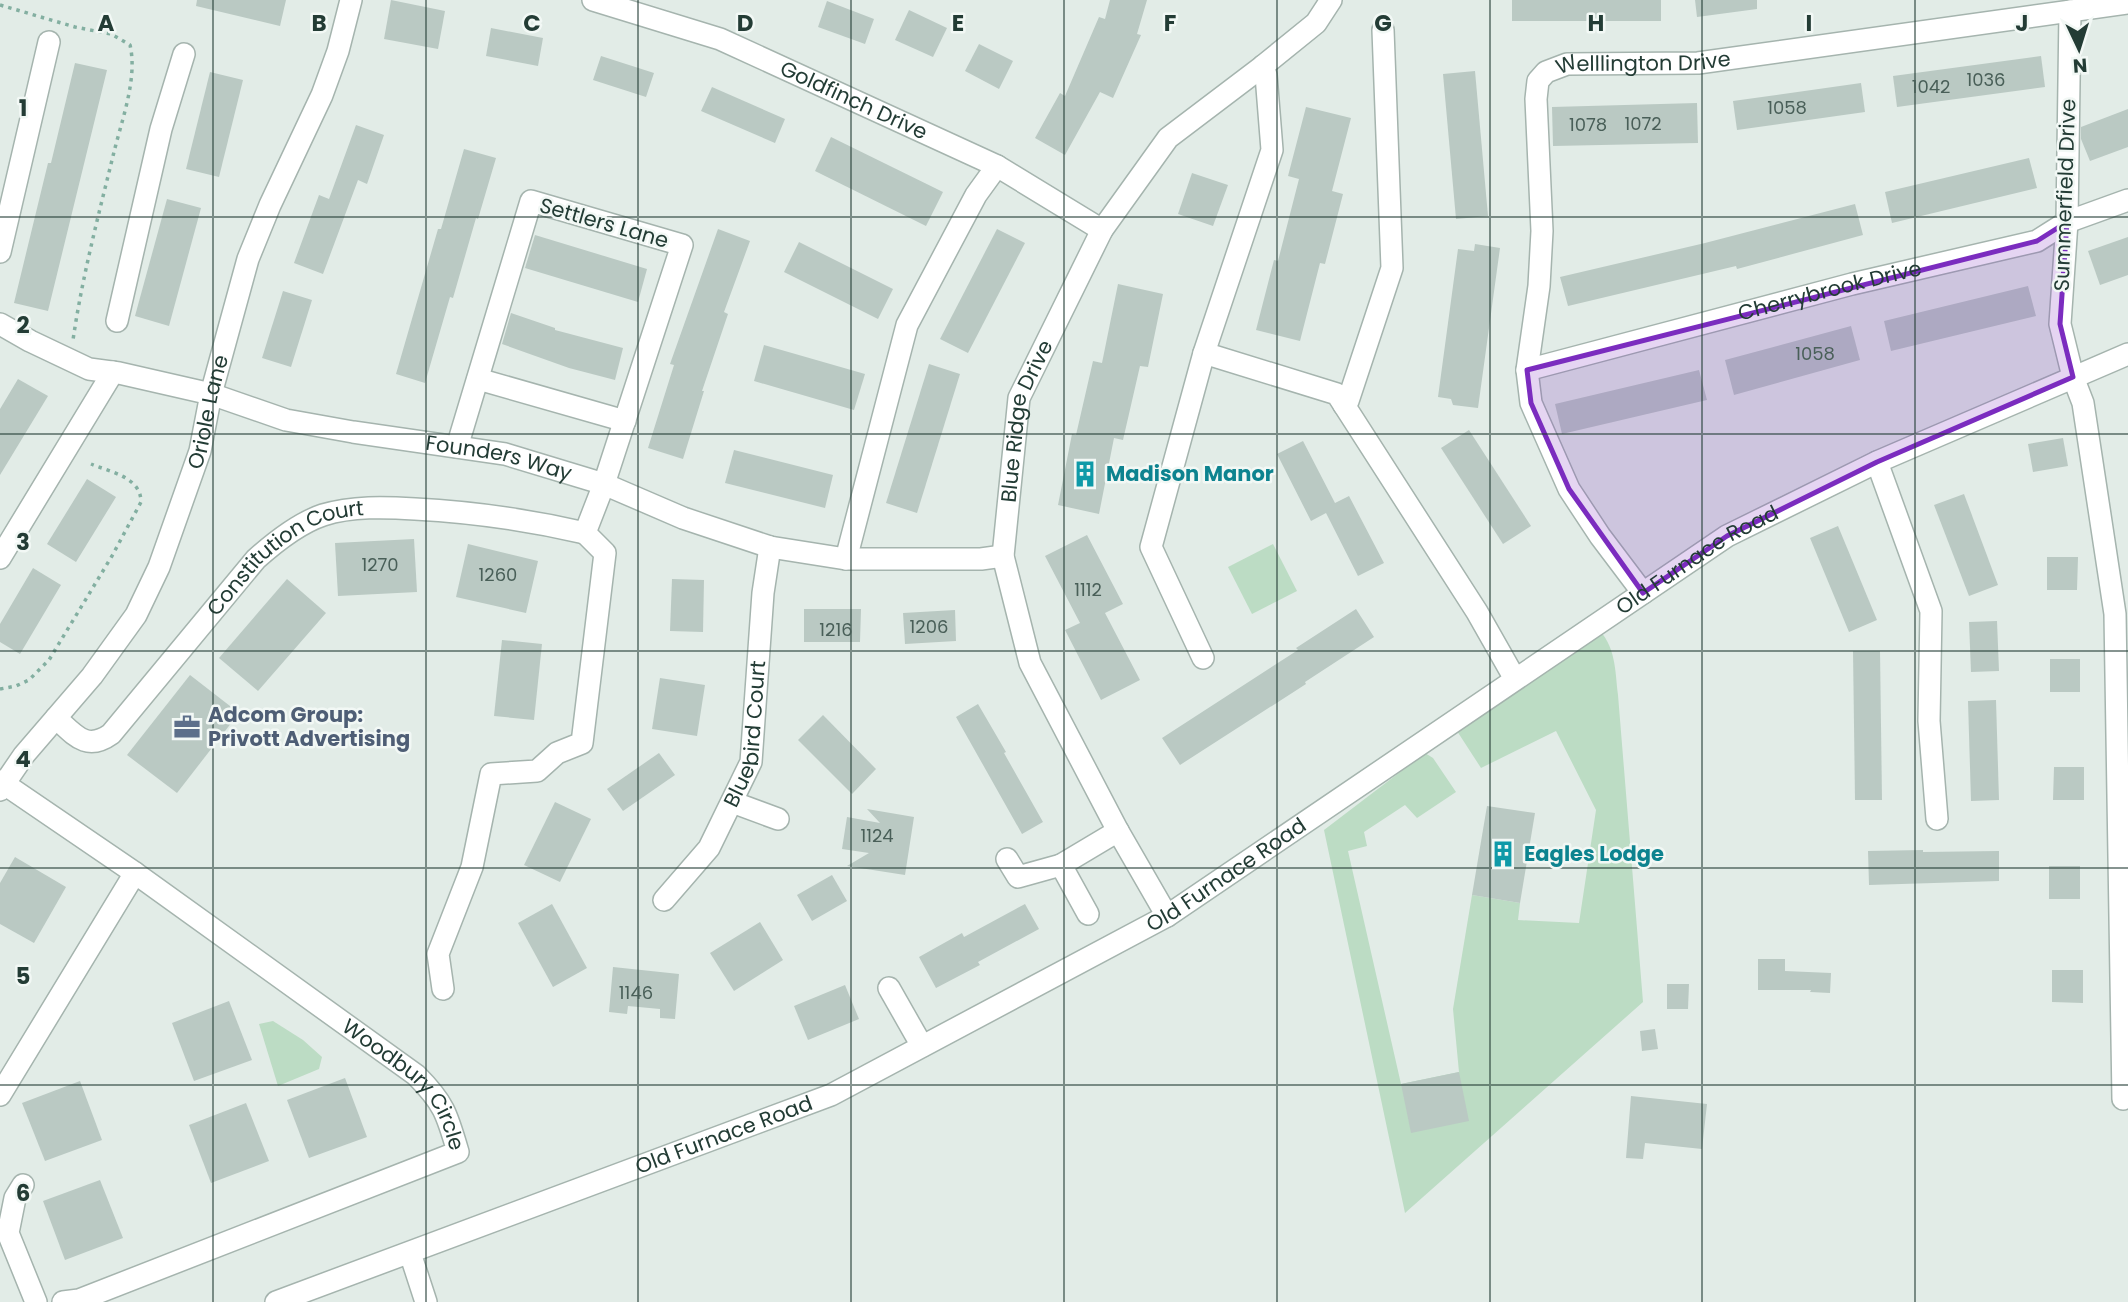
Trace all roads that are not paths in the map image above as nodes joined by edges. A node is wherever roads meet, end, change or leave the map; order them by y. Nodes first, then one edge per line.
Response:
1 (352, 0) edge
2 (593, 0) edge
3 (1331, 0) edge
4 (2128, 3) edge
5 (2070, 10) junction
6 (1383, 30) dead end
7 (49, 42) dead end
8 (184, 54) dead end
9 (1263, 66) junction
10 (997, 166) junction
11 (2128, 200) edge
12 (2067, 222) junction
13 (1101, 230) junction
14 (0, 252) edge
15 (117, 321) dead end
16 (0, 324) edge
17 (1204, 353) junction
18 (2128, 354) edge
19 (1527, 370) junction
20 (113, 372) junction
21 (2073, 377) junction
22 (478, 379) junction
23 (211, 394) junction
24 (1344, 404) junction
25 (625, 421) junction
26 (457, 447) junction
27 (1877, 462) junction
28 (604, 484) junction
29 (585, 533) junction
30 (770, 547) junction
31 (1003, 556) junction
32 (0, 558) edge
33 (846, 559) junction
34 (1643, 593) junction
35 (1203, 658) dead end
36 (1515, 679) junction
37 (56, 718) junction
38 (1, 785) edge
39 (732, 802) junction
40 (778, 819) dead end
41 (1937, 819) dead end
42 (1118, 831) junction
43 (1007, 859) dead end
44 (1060, 864) junction
45 (135, 873) junction
46 (664, 900) dead end
47 (1088, 914) dead end
48 (1167, 916) junction
49 (889, 988) dead end
50 (443, 989) dead end
51 (922, 1046) junction
52 (0, 1096) edge
53 (2123, 1099) dead end
54 (23, 1185) dead end
55 (410, 1253) junction
56 (36, 1302) edge
57 (63, 1302) edge
58 (276, 1302) edge
59 (426, 1302) edge

1 - 23 street, Oriole Lane
2 - 10 street, Goldfinch Drive
3 - 9 street, Blue Ridge Drive
4 - 5 street, Welllington Drive
5 - 12 street, Summerfield Drive
5 - 19 street, Welllington Drive
6 - 24 street
7 - 14 street
8 - 15 street
9 - 13 street, Blue Ridge Drive
9 - 17 street
10 - 13 street, Goldfinch Drive
10 - 33 street
11 - 12 street, Cherrybrook Drive
12 - 19 street, Cherrybrook Drive
12 - 21 street, Summerfield Drive
13 - 31 street, Blue Ridge Drive
16 - 20 street, Founders Way
17 - 24 street
17 - 35 street
18 - 21 street, Old Furnace Road
19 - 34 street, Welllington Drive
20 - 23 street, Founders Way
20 - 32 street
21 - 27 street, Old Furnace Road
21 - 53 street, Summerfield Drive
22 - 25 street
22 - 25 street, Settlers Lane
22 - 26 street, Settlers Lane
23 - 26 street, Founders Way
23 - 37 street, Oriole Lane
24 - 36 street
25 - 28 street, Settlers Lane
26 - 28 street, Founders Way
27 - 34 street, Old Furnace Road
27 - 41 street
28 - 29 street, Settlers Lane
28 - 30 street, Founders Way
29 - 37 street, Constitution Court
29 - 50 street
30 - 33 street, Founders Way
30 - 39 street, Bluebird Court
31 - 33 street, Founders Way
31 - 42 street, Blue Ridge Drive
34 - 36 street, Old Furnace Road
36 - 48 street, Old Furnace Road
37 - 38 street, Oriole Lane
38 - 45 street, Woodbury Circle
39 - 40 street
39 - 46 street, Bluebird Court
42 - 44 street
42 - 48 street, Blue Ridge Drive
43 - 44 street
44 - 47 street
45 - 52 street
45 - 57 street, Woodbury Circle
48 - 51 street, Old Furnace Road
49 - 51 street
51 - 55 street, Old Furnace Road
54 - 56 street
55 - 58 street, Old Furnace Road
55 - 59 street

